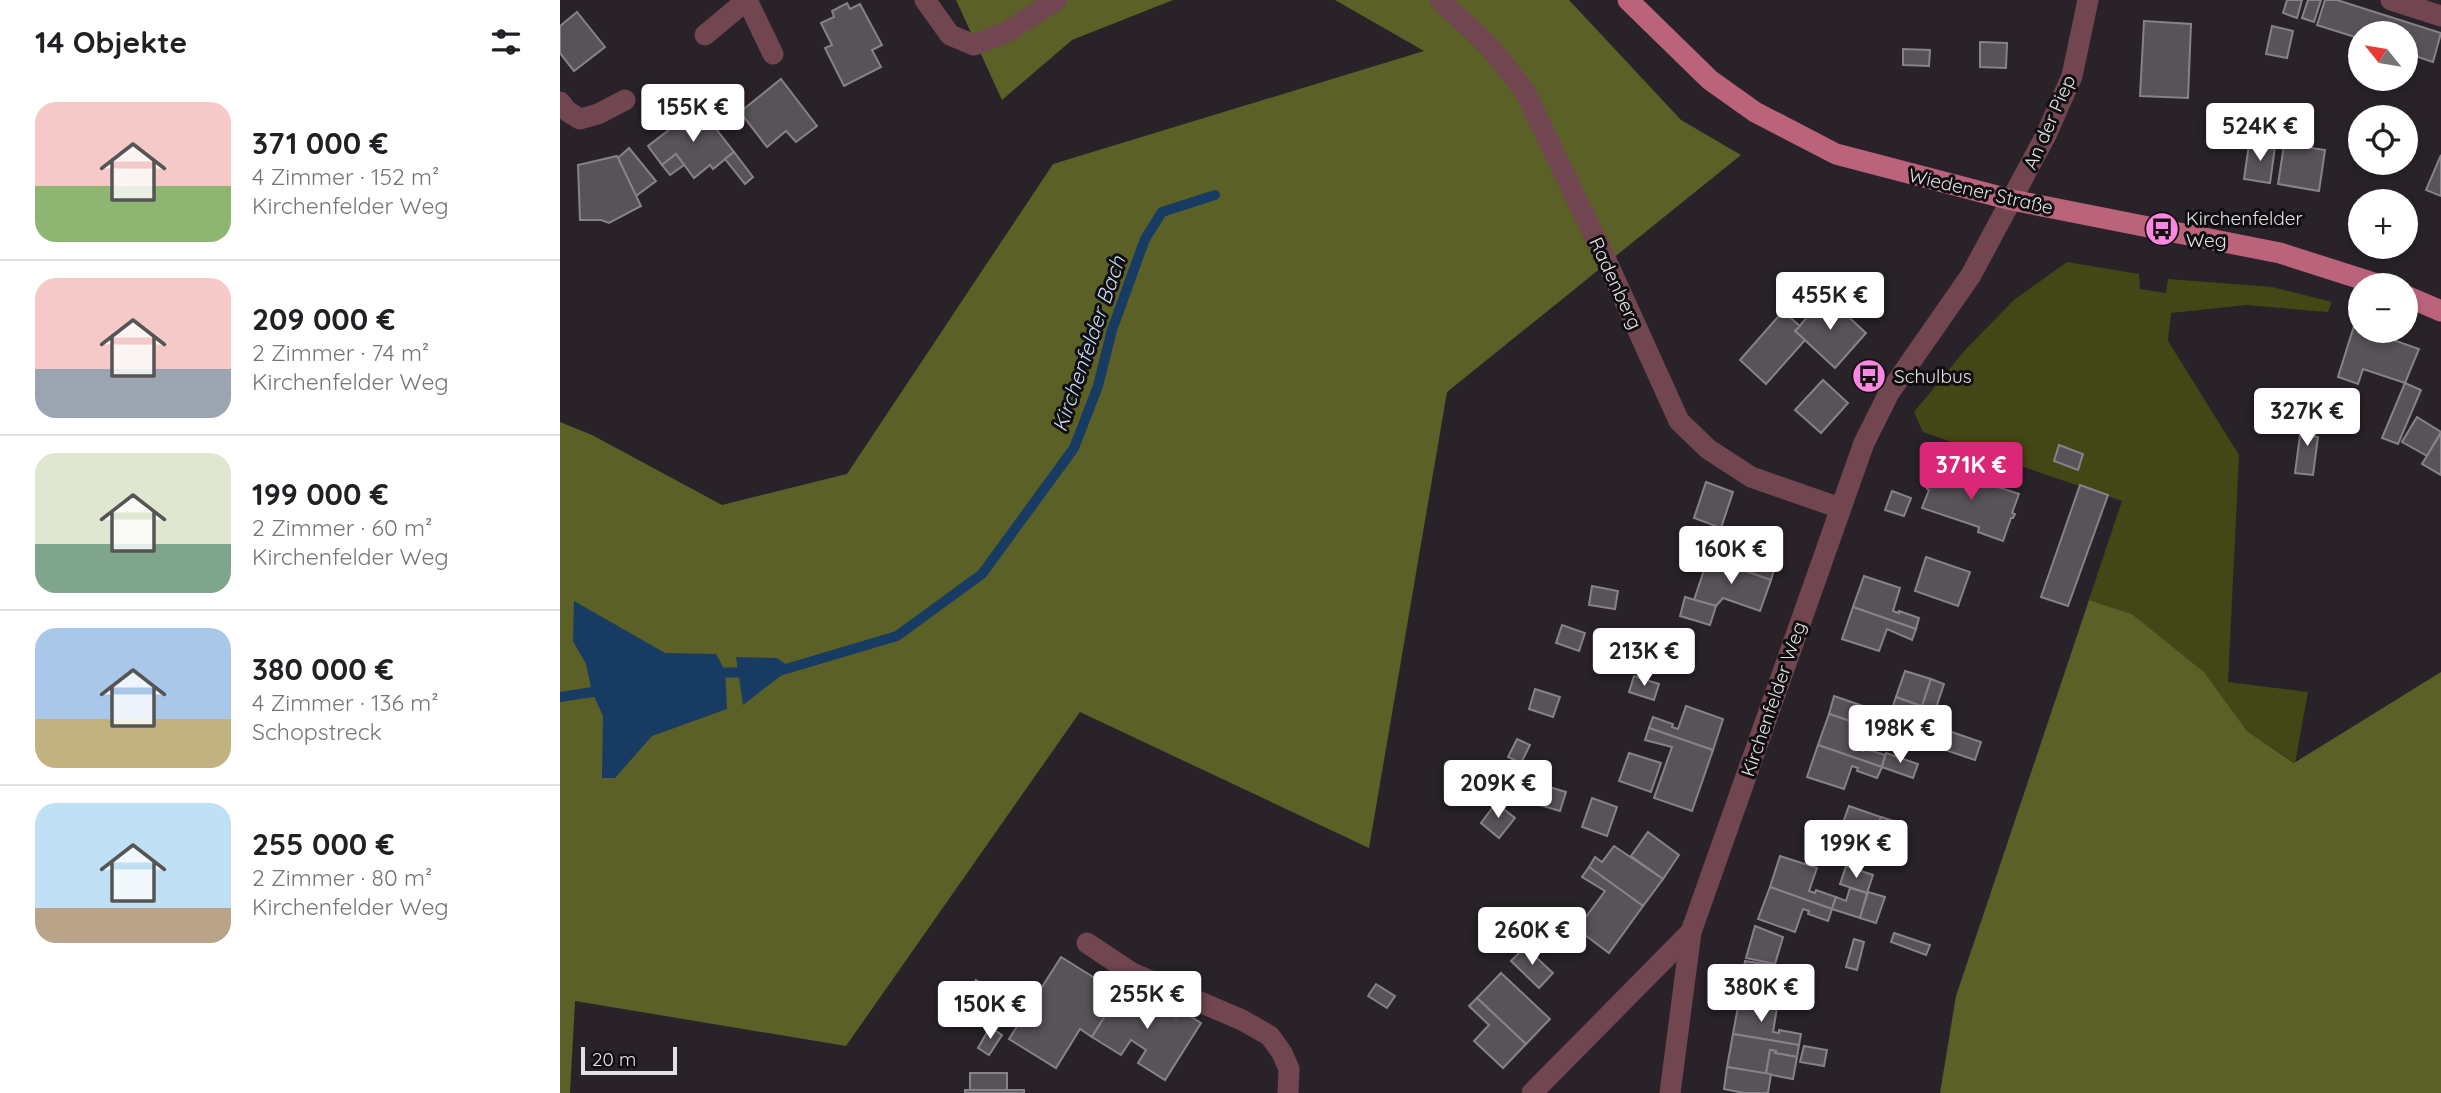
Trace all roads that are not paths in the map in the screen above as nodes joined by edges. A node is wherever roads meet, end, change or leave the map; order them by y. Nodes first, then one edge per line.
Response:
1 (747, 0) edge
2 (925, 0) edge
3 (1056, 0) edge
4 (1440, 0) edge
5 (1628, 0) edge
6 (2088, 0) edge
7 (2392, 0) edge
8 (2441, 16) edge
9 (705, 35) dead end
10 (773, 54) dead end
11 (625, 100) dead end
12 (560, 102) edge
13 (2012, 200) junction
14 (2348, 275) edge
15 (2418, 301) edge
16 (2441, 311) edge
17 (1840, 508) junction
18 (1691, 932) junction
19 (1087, 943) dead end
20 (1664, 1085) edge
21 (1288, 1093) edge
22 (1532, 1093) edge

1 - 9 street
1 - 10 street
2 - 3 street
4 - 17 street, Radenberg
5 - 13 main road, Wiedener Straße
6 - 13 street, An der Piep
7 - 8 street
11 - 12 street
13 - 14 main road, Wiedener Straße
13 - 17 street, Kirchenfelder Weg
15 - 16 main road
17 - 18 street, Kirchenfelder Weg
18 - 20 street
18 - 22 street, Kirchenfelder Weg
19 - 21 street

